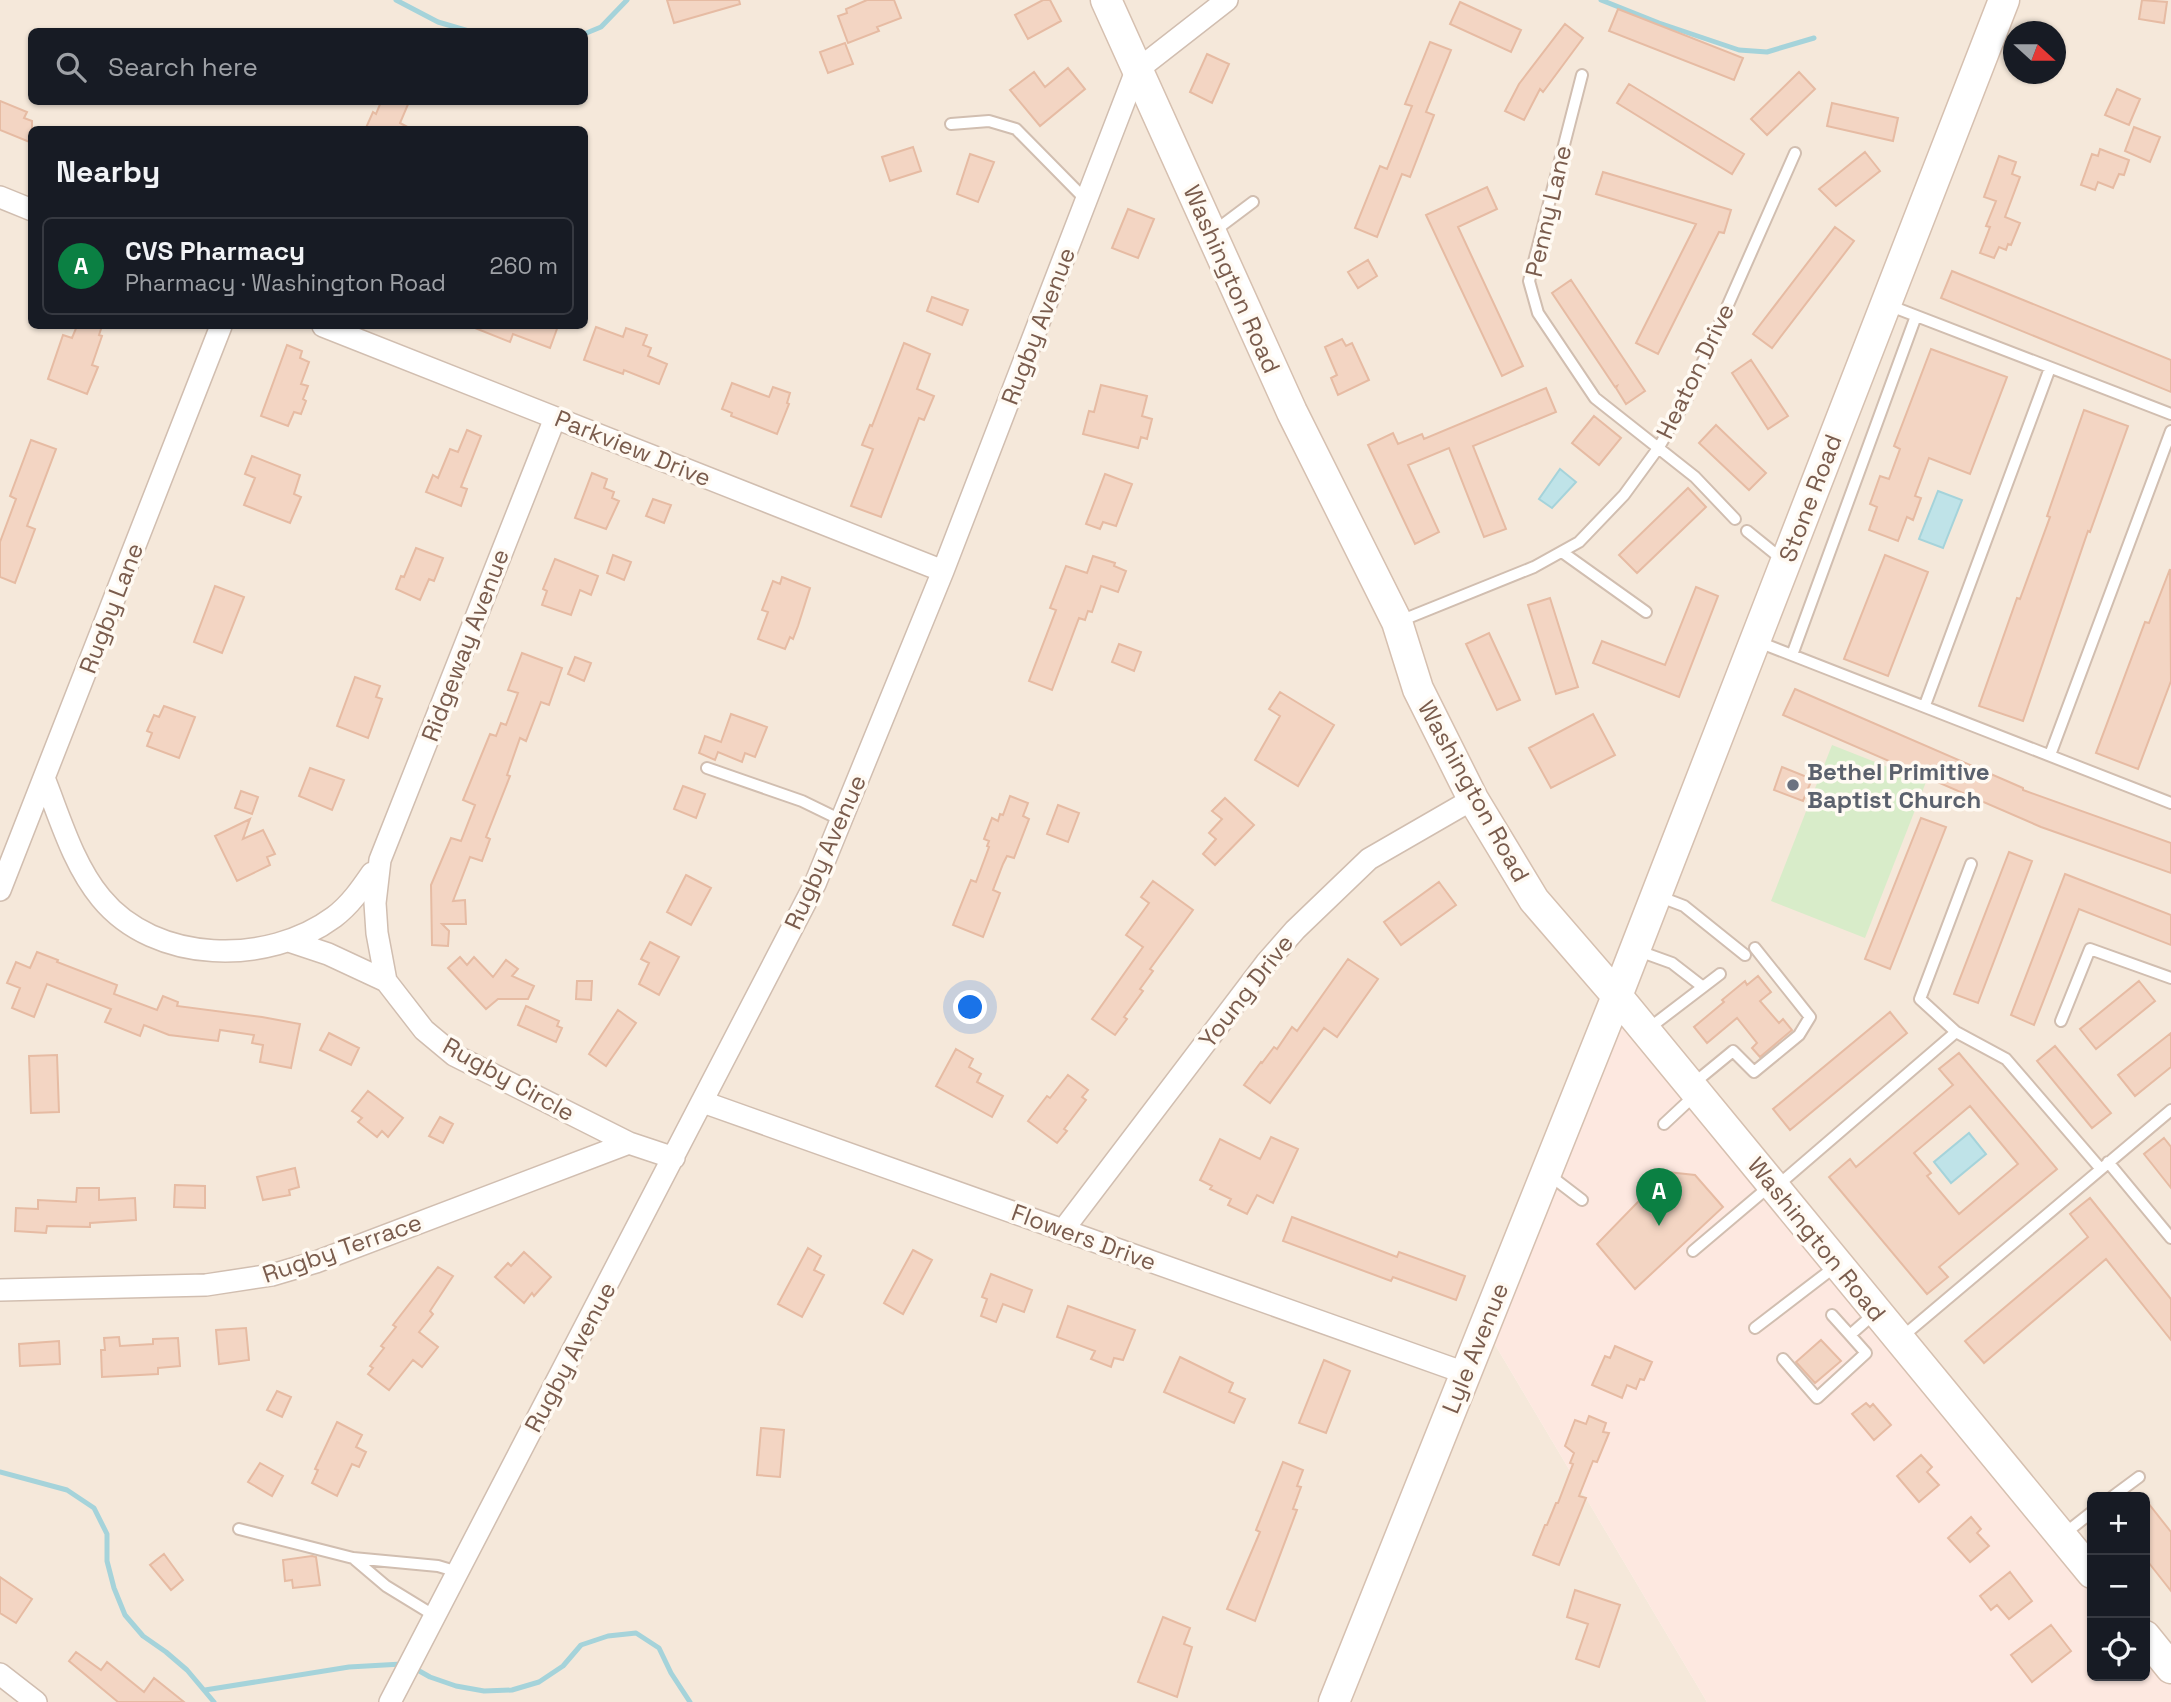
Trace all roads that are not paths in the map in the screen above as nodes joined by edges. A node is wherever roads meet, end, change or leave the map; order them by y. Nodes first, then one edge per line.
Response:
1 (1106, 0) edge
2 (1227, 0) edge
3 (2004, 0) edge
4 (1136, 71) junction
5 (1582, 75) dead end
6 (951, 124) dead end
7 (1795, 153) dead end
8 (0, 197) edge
9 (1086, 201) junction
10 (1254, 202) dead end
11 (28, 208) edge
12 (1212, 233) junction
13 (1885, 304) junction
14 (1916, 316) junction
15 (220, 329) edge
16 (331, 329) edge
17 (2050, 368) junction
18 (2171, 414) edge
19 (555, 418) junction
20 (2171, 430) edge
21 (1659, 447) junction
22 (1735, 519) dead end
23 (1747, 531) dead end
24 (1562, 552) junction
25 (1785, 562) junction
26 (943, 572) junction
27 (1646, 612) dead end
28 (1396, 622) junction
29 (1755, 640) junction
30 (1793, 655) junction
31 (1925, 705) junction
32 (2050, 755) junction
33 (707, 768) dead end
34 (44, 778) junction
35 (1474, 799) junction
36 (2171, 802) edge
37 (841, 820) junction
38 (1971, 864) dead end
39 (378, 872) junction
40 (0, 890) edge
41 (1656, 895) junction
42 (289, 941) junction
43 (1755, 948) dead end
44 (1635, 950) junction
45 (1745, 955) dead end
46 (1720, 974) dead end
47 (2171, 978) edge
48 (386, 981) junction
49 (1703, 987) junction
50 (1617, 996) junction
51 (2061, 1021) dead end
52 (1646, 1031) junction
53 (1956, 1032) junction
54 (1694, 1089) junction
55 (703, 1102) junction
56 (2171, 1110) edge
57 (1664, 1124) dead end
58 (629, 1143) junction
59 (674, 1158) junction
60 (2104, 1165) junction
61 (1546, 1172) junction
62 (1774, 1186) junction
63 (1582, 1200) dead end
64 (1063, 1230) junction
65 (2171, 1238) edge
66 (1693, 1251) dead end
67 (1838, 1265) junction
68 (0, 1290) edge
69 (1877, 1311) junction
70 (1832, 1315) dead end
71 (1755, 1328) dead end
72 (1850, 1335) junction
73 (1899, 1339) junction
74 (1783, 1359) dead end
75 (1465, 1373) junction
76 (2139, 1477) dead end
77 (2119, 1492) edge
78 (2087, 1516) edge
79 (239, 1529) dead end
80 (2062, 1536) junction
81 (353, 1558) junction
82 (2087, 1567) edge
83 (458, 1572) junction
84 (435, 1616) junction
85 (2150, 1642) edge
86 (2171, 1668) edge
87 (0, 1674) edge
88 (36, 1702) edge
89 (390, 1702) edge
90 (1335, 1702) edge

1 - 4 street, Washington Road
2 - 4 street
3 - 13 street, Stone Road
4 - 9 street, Rugby Avenue
4 - 12 street, Washington Road
5 - 21 lane, Penny Lane
6 - 9 lane
7 - 21 lane, Heaton Drive
8 - 11 street
9 - 26 street, Rugby Avenue
10 - 12 lane
12 - 28 street, Washington Road
13 - 14 lane
13 - 25 street, Stone Road
14 - 17 lane
14 - 30 lane
15 - 34 street, Rugby Lane
16 - 19 street, Parkview Drive
17 - 18 lane
17 - 31 lane
19 - 26 street, Parkview Drive
19 - 39 street, Ridgeway Avenue
20 - 32 lane
21 - 22 lane, Penny Lane
21 - 24 lane, Heaton Drive
23 - 25 lane
24 - 27 lane
24 - 28 lane, Heaton Drive
25 - 29 street, Stone Road
26 - 37 street, Rugby Avenue
28 - 35 street, Washington Road
29 - 30 lane
29 - 41 street, Stone Road
30 - 31 lane
31 - 32 lane
32 - 36 lane
33 - 37 lane
34 - 40 street, Rugby Lane
34 - 42 street
35 - 50 street, Washington Road
35 - 64 street, Young Drive
37 - 55 street, Rugby Avenue
38 - 53 lane
39 - 42 street
39 - 48 street, Rugby Circle
41 - 44 street, Stone Road
41 - 45 lane
42 - 48 street
43 - 54 lane
44 - 49 lane
44 - 50 street, Stone Road
46 - 49 lane
47 - 51 lane
48 - 58 street, Rugby Circle
49 - 52 lane
50 - 52 street, Washington Road
50 - 61 street, Lyle Avenue
52 - 54 street, Washington Road
53 - 60 lane
53 - 62 lane
54 - 57 lane
54 - 62 street, Washington Road
55 - 59 street, Rugby Avenue
55 - 64 street, Flowers Drive
56 - 60 lane
58 - 59 street, Rugby Circle
58 - 68 street, Rugby Terrace
59 - 83 street, Rugby Avenue
60 - 65 lane
60 - 73 lane
61 - 63 lane
61 - 75 street, Lyle Avenue
62 - 66 lane
62 - 67 street, Washington Road
64 - 75 street, Flowers Drive
67 - 69 street, Washington Road
67 - 71 lane
69 - 72 lane
69 - 73 street, Washington Road
70 - 72 lane
72 - 74 lane
73 - 80 street, Washington Road
75 - 90 street, Lyle Avenue
76 - 77 lane
78 - 80 lane
79 - 81 lane
80 - 82 street, Washington Road
81 - 83 lane
81 - 84 lane
83 - 84 street, Rugby Avenue
84 - 89 street, Rugby Avenue
85 - 86 street
87 - 88 street

